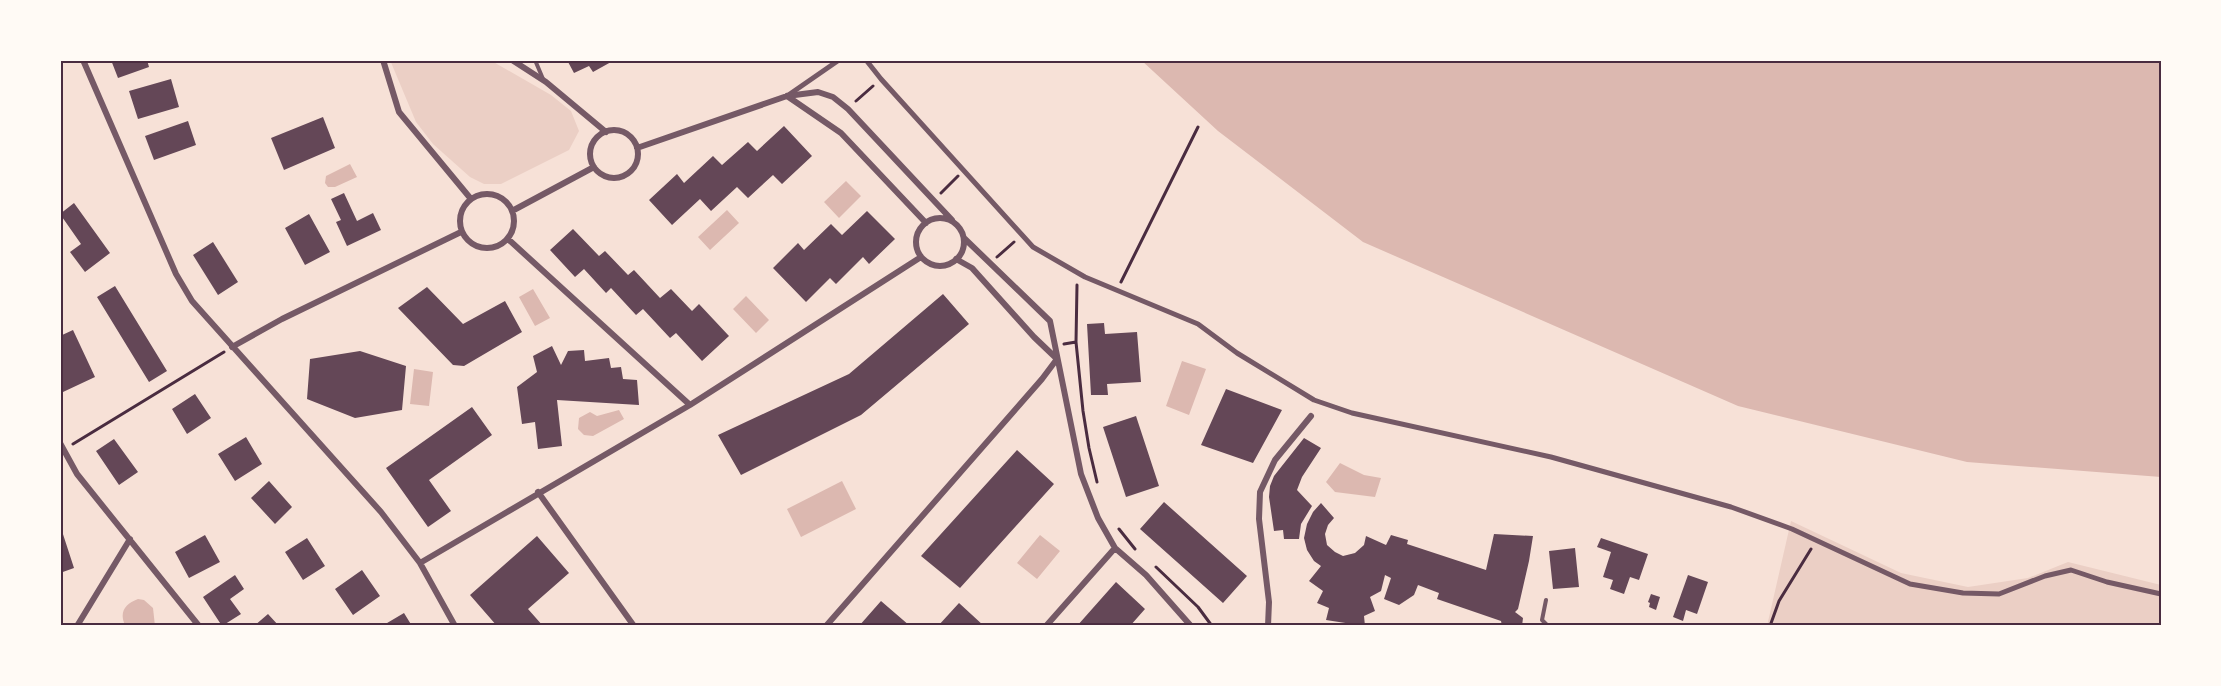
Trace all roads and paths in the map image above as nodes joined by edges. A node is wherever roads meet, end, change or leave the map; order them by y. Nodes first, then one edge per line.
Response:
1 (83, 60) edge
2 (382, 60) edge
3 (512, 60) edge
4 (535, 60) edge
5 (839, 60) edge
6 (866, 60) edge
7 (881, 79) junction
8 (543, 80) junction
9 (787, 96) junction
10 (848, 109) junction
11 (1197, 127) dead end
12 (606, 132) junction
13 (637, 148) junction
14 (594, 167) junction
15 (964, 170) junction
16 (471, 199) junction
17 (933, 201) junction
18 (512, 211) junction
19 (951, 220) junction
20 (926, 223) junction
21 (461, 232) junction
22 (1022, 235) junction
23 (964, 238) junction
24 (508, 239) junction
25 (921, 257) junction
26 (956, 259) junction
27 (990, 263) junction
28 (1078, 273) junction
29 (1117, 290) junction
30 (1076, 342) junction
31 (1054, 345) junction
32 (232, 346) junction
33 (1057, 359) junction
34 (690, 405) junction
35 (1311, 416) dead end
36 (60, 443) edge
37 (64, 450) junction
38 (1098, 483) dead end
39 (538, 492) junction
40 (1116, 523) dead end
41 (130, 539) junction
42 (1816, 541) junction
43 (1115, 548) junction
44 (1140, 554) dead end
45 (420, 563) junction
46 (1150, 563) dead end
47 (2161, 594) edge
48 (1546, 600) dead end
49 (77, 626) edge
50 (199, 626) edge
51 (455, 626) edge
52 (634, 626) edge
53 (825, 626) edge
54 (1046, 626) edge
55 (1191, 626) edge
56 (1212, 626) edge
57 (1268, 626) edge
58 (1548, 626) edge
59 (1770, 626) edge

1 - 32 street
2 - 16 street
3 - 8 street
4 - 8 lane
5 - 9 street
6 - 7 street
7 - 10 path
7 - 15 street
8 - 12 street
9 - 10 street
9 - 13 street
9 - 20 street
10 - 17 street
11 - 29 path
12 - 13 street
12 - 14 street
13 - 14 street
14 - 18 street
15 - 17 path
15 - 22 street
16 - 18 street
16 - 21 street
17 - 19 street
18 - 24 street
19 - 20 street
19 - 23 street
20 - 25 street
21 - 24 street
21 - 32 street
22 - 27 path
22 - 28 street
23 - 26 street
23 - 27 street
24 - 34 street
25 - 26 street
25 - 34 street
26 - 33 street
27 - 31 street
28 - 29 street
28 - 30 path
29 - 42 street
30 - 31 path
30 - 38 path
31 - 33 street
32 - 37 path
32 - 45 street
33 - 43 street
33 - 53 street
34 - 39 street
35 - 57 street
36 - 37 street
37 - 41 street
39 - 45 street
39 - 52 street
40 - 44 path
41 - 49 street
41 - 50 street
42 - 47 street
42 - 59 path
43 - 54 street
43 - 55 street
45 - 51 street
46 - 56 path
48 - 58 lane

